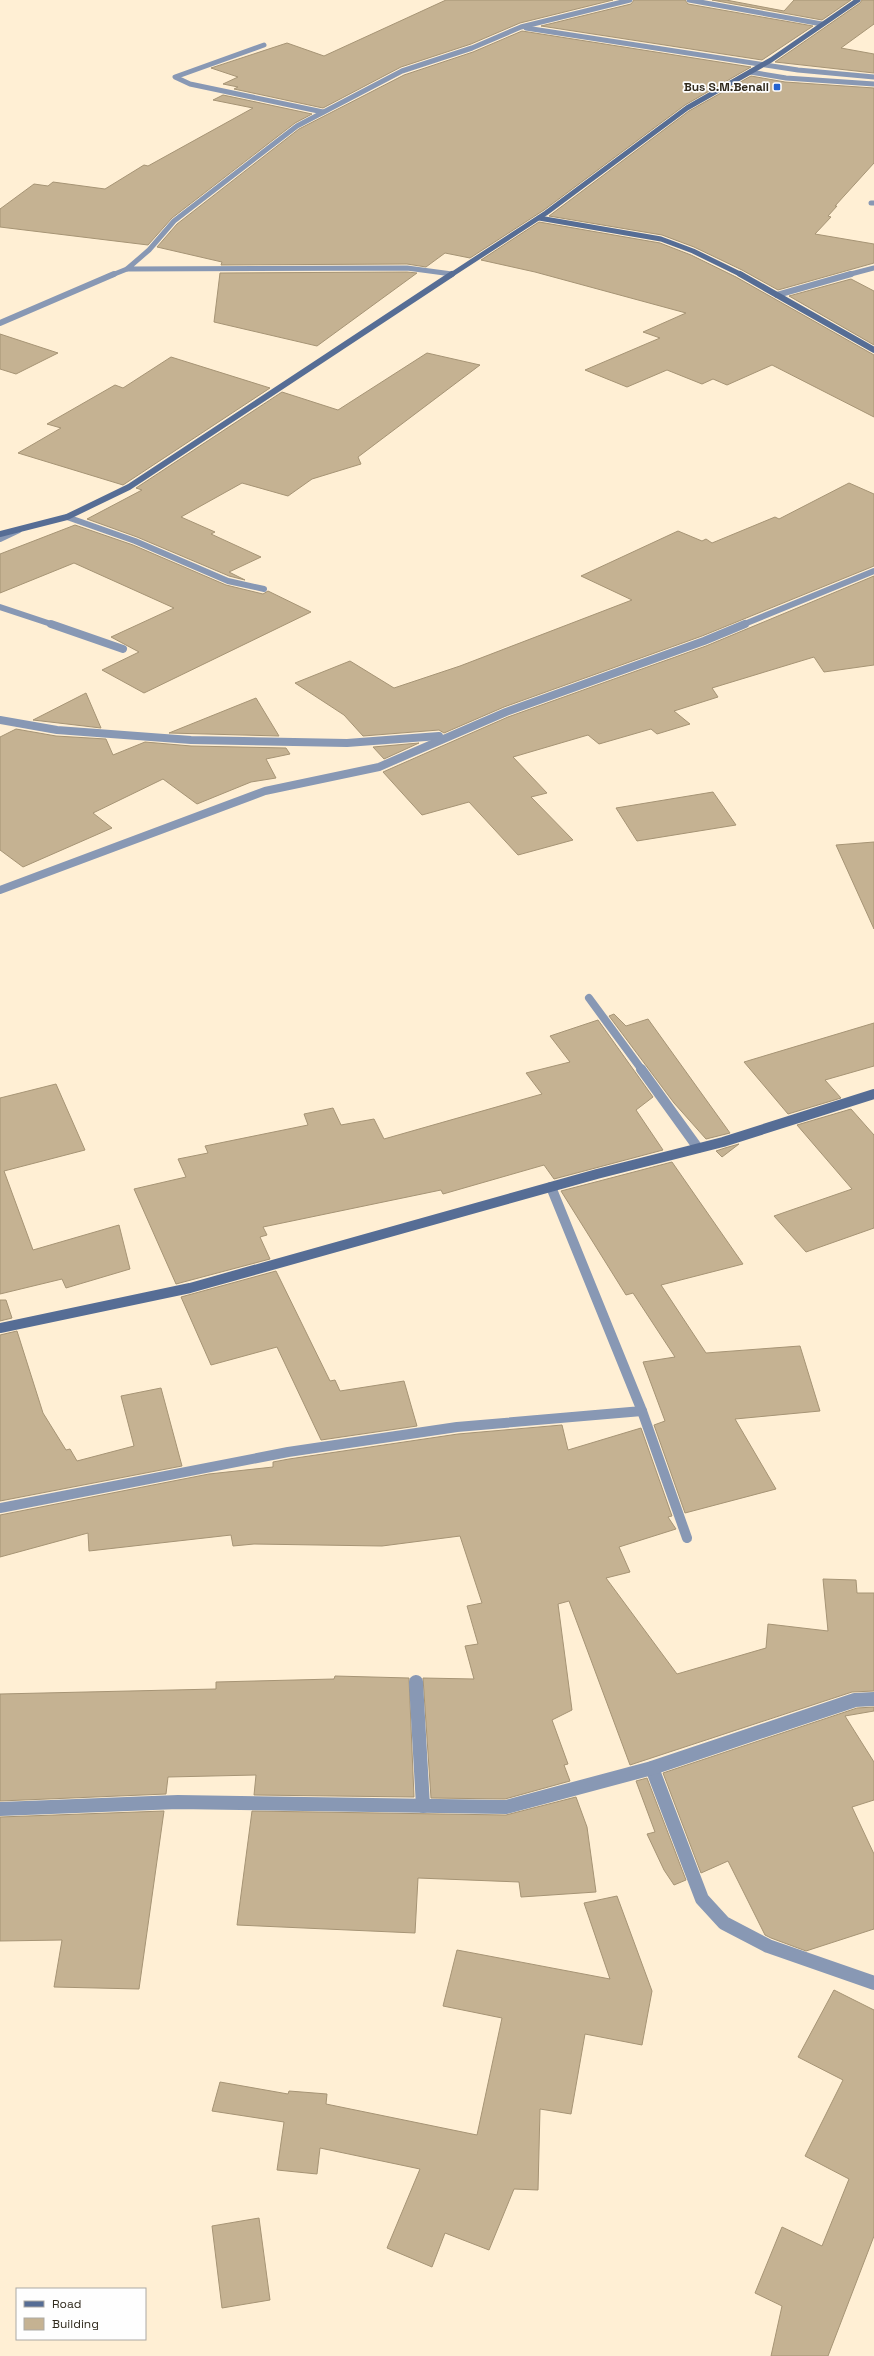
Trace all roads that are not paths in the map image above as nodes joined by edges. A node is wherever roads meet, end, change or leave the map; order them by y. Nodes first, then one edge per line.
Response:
1 (630, 0) edge
2 (689, 0) edge
3 (858, 0) edge
4 (822, 24) junction
5 (521, 27) junction
6 (264, 45) dead end
7 (763, 65) junction
8 (750, 72) junction
9 (874, 77) edge
10 (874, 84) edge
11 (322, 112) junction
12 (539, 218) junction
13 (874, 268) edge
14 (126, 269) junction
15 (452, 274) junction
16 (777, 295) junction
17 (0, 324) edge
18 (874, 350) edge
19 (67, 517) junction
20 (19, 530) junction
21 (0, 534) edge
22 (0, 539) edge
23 (874, 571) edge
24 (264, 589) dead end
25 (0, 607) edge
26 (123, 649) dead end
27 (0, 720) edge
28 (447, 736) junction
29 (0, 890) edge
30 (589, 998) dead end
31 (874, 1094) edge
32 (698, 1148) junction
33 (552, 1187) junction
34 (0, 1328) edge
35 (642, 1411) junction
36 (0, 1508) edge
37 (687, 1538) dead end
38 (416, 1682) dead end
39 (874, 1699) edge
40 (652, 1768) junction
41 (423, 1806) junction
42 (0, 1809) edge
43 (874, 1983) edge

1 - 5 street
2 - 4 street
3 - 4 main road
4 - 7 main road
5 - 7 street
5 - 11 street
6 - 11 street
7 - 8 main road
7 - 9 street
8 - 10 street
8 - 12 main road
11 - 14 street
12 - 15 main road
12 - 16 main road
13 - 16 street
14 - 15 street
14 - 17 street
15 - 19 main road
16 - 18 main road
19 - 20 main road
19 - 24 street
20 - 21 main road
20 - 22 street
23 - 28 street
25 - 26 street
27 - 28 street
28 - 29 street
30 - 32 street
31 - 32 main road
32 - 33 main road
33 - 34 main road
33 - 35 street
35 - 36 street
35 - 37 street
38 - 41 street
39 - 40 street
40 - 41 street
40 - 43 street
41 - 42 street

